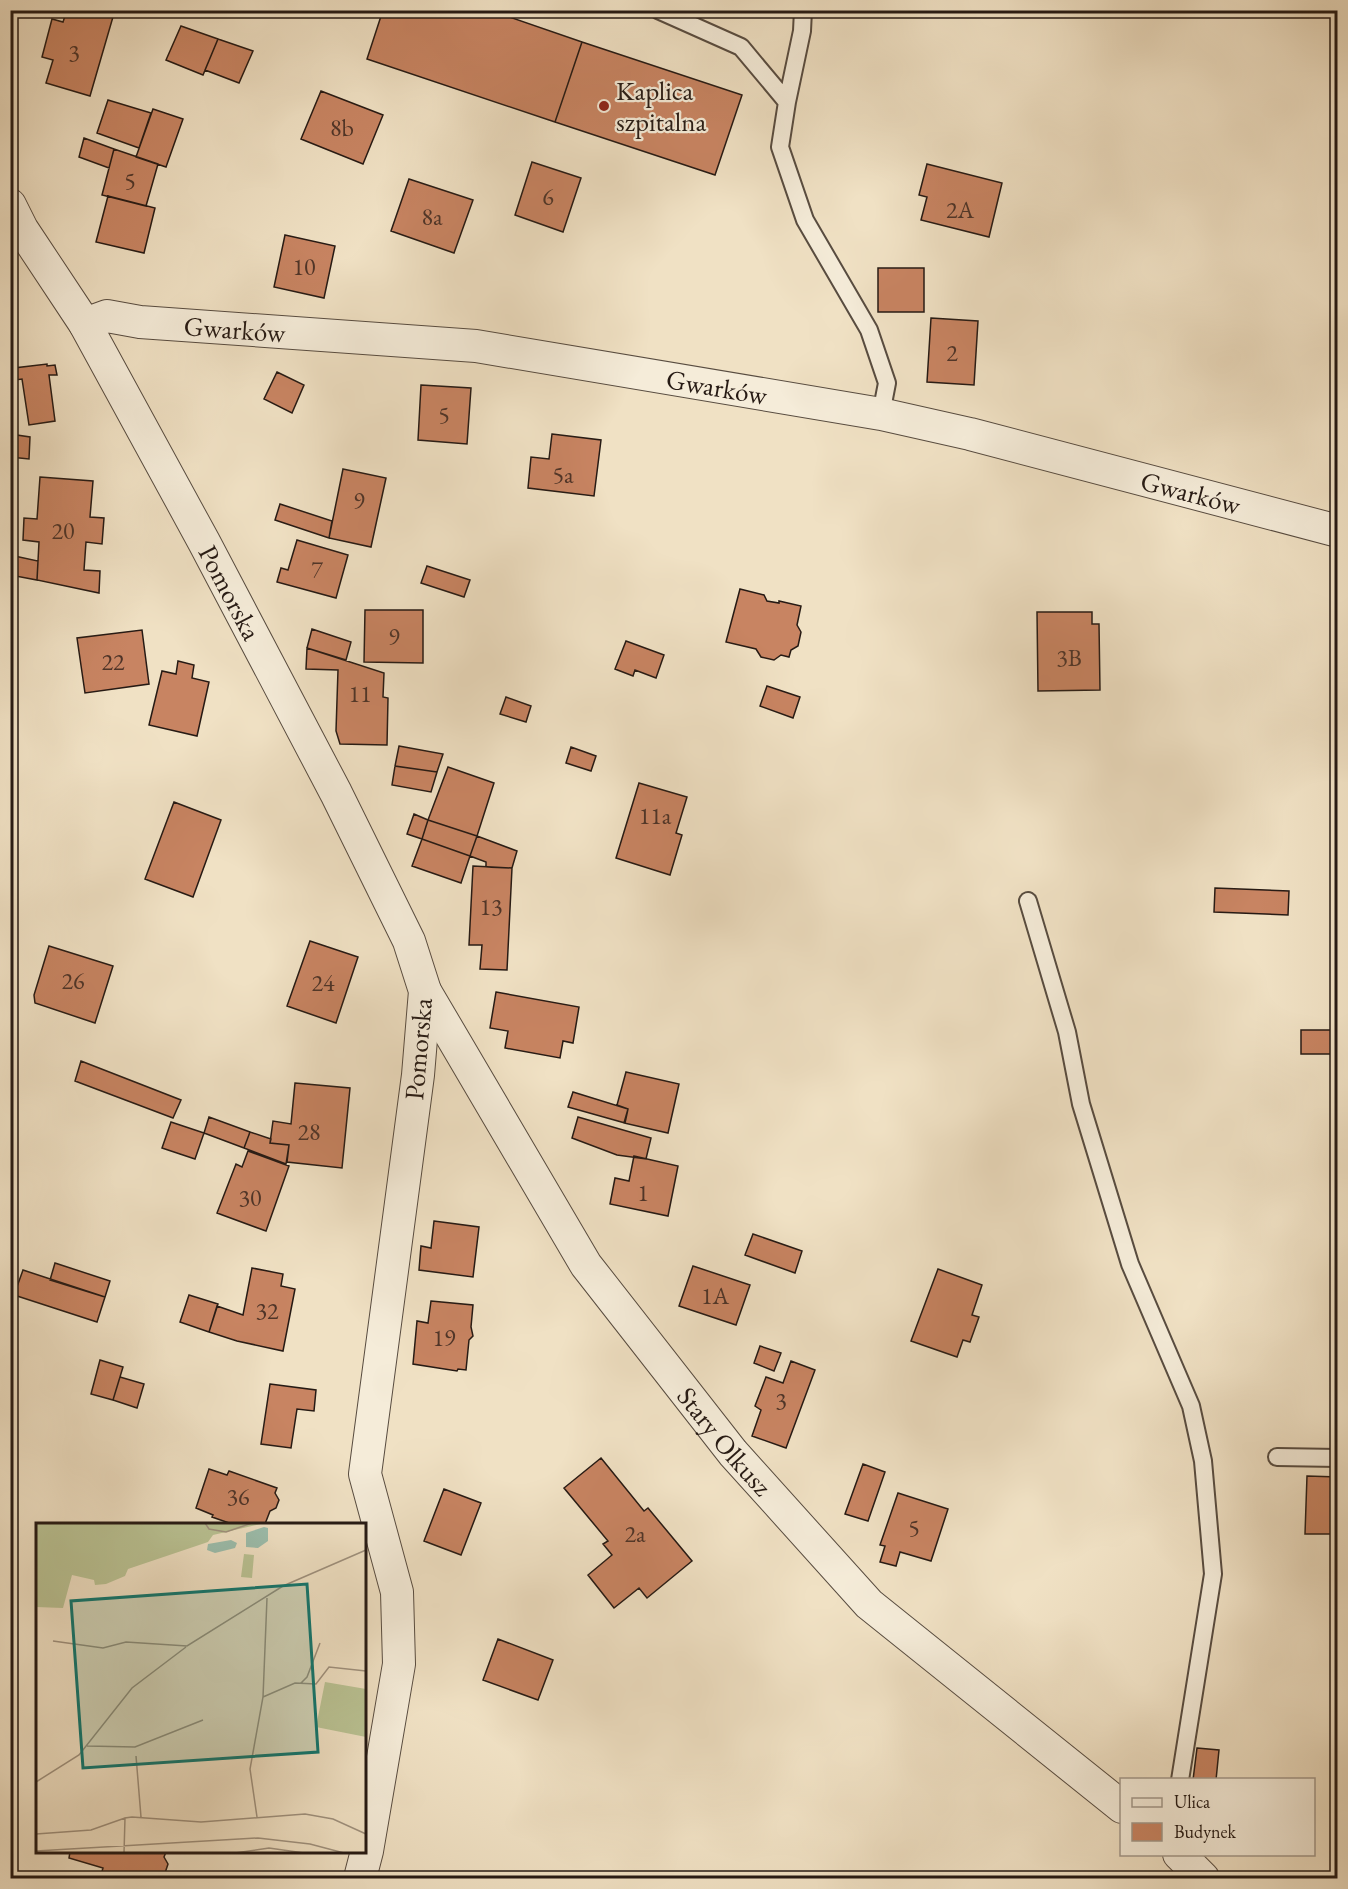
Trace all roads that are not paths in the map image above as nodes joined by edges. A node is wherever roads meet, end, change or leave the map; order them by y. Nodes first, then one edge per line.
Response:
1 (658, 10) edge
2 (804, 10) edge
3 (787, 102) junction
4 (10, 206) edge
5 (85, 324) junction
6 (881, 414) junction
7 (1338, 531) edge
8 (1028, 901) dead end
9 (425, 991) junction
10 (1277, 1457) dead end
11 (1338, 1458) edge
12 (1180, 1778) edge
13 (1120, 1805) edge
14 (1181, 1856) edge
15 (360, 1878) edge
16 (1203, 1878) edge

1 - 3 lane
2 - 3 lane
3 - 6 lane
4 - 5 street, Pomorska
5 - 6 street, Gwarków
5 - 9 street, Pomorska
6 - 7 street, Gwarków
8 - 12 lane
9 - 13 street, Stary Olkusz
9 - 15 street, Pomorska
10 - 11 lane
14 - 16 street

